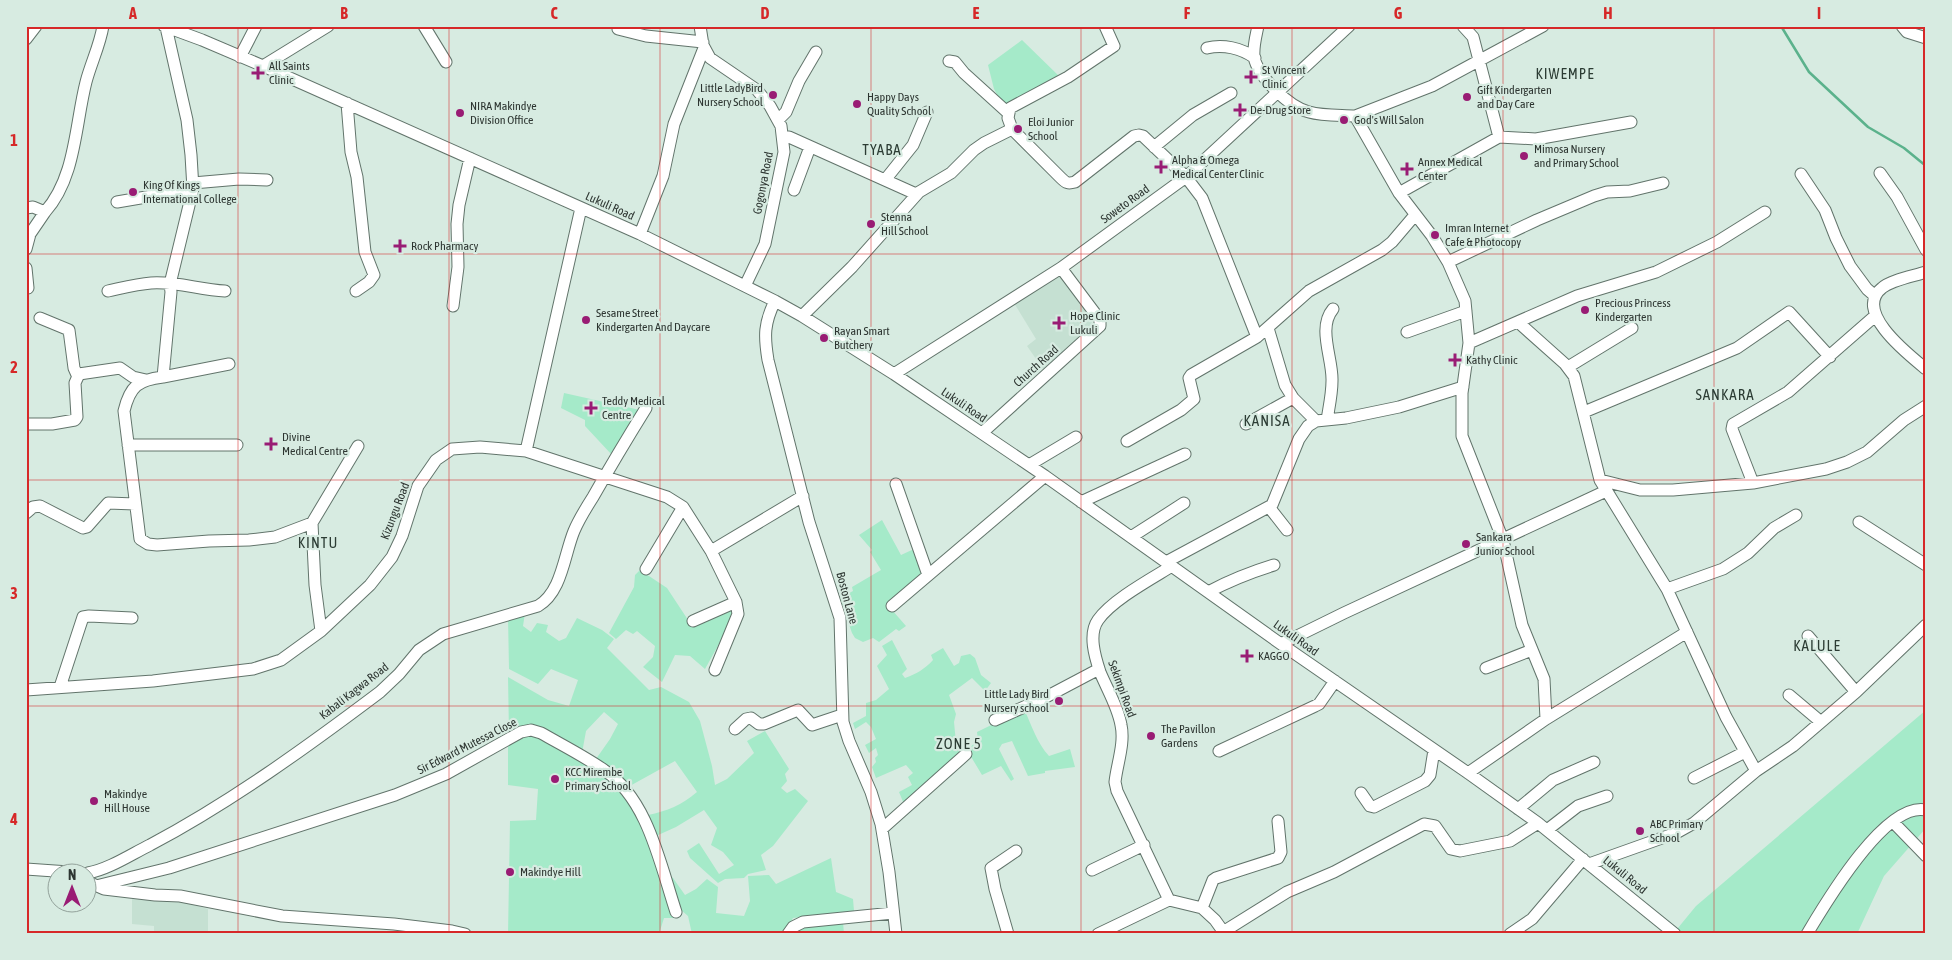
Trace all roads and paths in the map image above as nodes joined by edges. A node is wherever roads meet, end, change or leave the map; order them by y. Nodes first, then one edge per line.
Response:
1 (36, 26) edge
2 (103, 26) edge
3 (256, 26) edge
4 (328, 26) edge
5 (424, 26) edge
6 (700, 26) edge
7 (1105, 26) edge
8 (1258, 26) edge
9 (1349, 26) edge
10 (1463, 26) edge
11 (1543, 26) edge
12 (1902, 26) edge
13 (165, 27) edge
14 (618, 29) dead end
15 (1926, 38) edge
16 (26, 39) edge
17 (704, 45) junction
18 (1207, 48) dead end
19 (816, 52) dead end
20 (240, 57) junction
21 (1254, 58) junction
22 (948, 61) dead end
23 (1478, 61) junction
24 (446, 62) dead end
25 (262, 66) junction
26 (1278, 92) junction
27 (1231, 93) dead end
28 (347, 103) junction
29 (927, 112) dead end
30 (1008, 112) junction
31 (1355, 116) junction
32 (778, 120) junction
33 (1631, 122) dead end
34 (1012, 129) junction
35 (783, 137) junction
36 (1498, 137) junction
37 (810, 146) junction
38 (1154, 147) junction
39 (470, 158) junction
40 (1880, 173) dead end
41 (1800, 174) dead end
42 (1186, 177) junction
43 (267, 180) dead end
44 (885, 180) junction
45 (1663, 183) dead end
46 (193, 186) junction
47 (794, 190) dead end
48 (916, 194) junction
49 (1400, 194) junction
50 (118, 202) dead end
51 (26, 208) edge
52 (581, 208) junction
53 (45, 212) junction
54 (1765, 212) dead end
55 (1415, 215) junction
56 (640, 234) junction
57 (26, 249) edge
58 (1926, 250) edge
59 (1448, 262) junction
60 (26, 268) edge
61 (1061, 268) junction
62 (1926, 272) edge
63 (170, 284) junction
64 (745, 286) junction
65 (28, 288) dead end
66 (108, 291) dead end
67 (225, 291) dead end
68 (356, 292) dead end
69 (1875, 296) junction
70 (776, 301) junction
71 (453, 306) dead end
72 (1333, 309) dead end
73 (1466, 311) junction
74 (802, 316) junction
75 (1876, 316) junction
76 (40, 318) dead end
77 (1520, 323) junction
78 (1268, 328) junction
79 (1632, 328) dead end
80 (1407, 332) dead end
81 (1257, 337) junction
82 (1469, 343) junction
83 (1830, 357) junction
84 (229, 364) dead end
85 (1568, 368) junction
86 (1926, 369) edge
87 (894, 374) junction
88 (78, 377) junction
89 (163, 377) junction
90 (146, 380) junction
91 (1463, 387) junction
92 (1293, 398) junction
93 (1926, 406) edge
94 (646, 408) dead end
95 (1584, 412) junction
96 (1322, 420) junction
97 (26, 424) edge
98 (1246, 424) dead end
99 (982, 433) junction
100 (1076, 437) dead end
101 (1128, 440) dead end
102 (128, 445) junction
103 (237, 445) dead end
104 (358, 446) dead end
105 (526, 451) junction
106 (1185, 454) dead end
107 (1029, 465) junction
108 (605, 475) junction
109 (1045, 476) junction
110 (1600, 480) junction
111 (1753, 483) junction
112 (896, 484) dead end
113 (1606, 491) junction
114 (802, 496) junction
115 (1081, 502) junction
116 (1184, 503) dead end
117 (135, 504) junction
118 (683, 507) junction
119 (1269, 507) junction
120 (26, 513) edge
121 (1796, 515) dead end
122 (1859, 522) dead end
123 (312, 524) junction
124 (1287, 530) dead end
125 (1131, 537) junction
126 (1503, 540) junction
127 (711, 551) junction
128 (1169, 564) junction
129 (1926, 564) edge
130 (1274, 565) dead end
131 (646, 569) dead end
132 (928, 575) junction
133 (1667, 589) junction
134 (1208, 592) junction
135 (736, 602) junction
136 (892, 606) dead end
137 (132, 618) dead end
138 (693, 621) dead end
139 (1926, 626) edge
140 (321, 631) junction
141 (1687, 632) junction
142 (1808, 636) dead end
143 (1282, 644) junction
144 (1532, 650) junction
145 (1486, 668) dead end
146 (1099, 669) junction
147 (715, 670) dead end
148 (1335, 681) junction
149 (60, 687) junction
150 (26, 690) edge
151 (1856, 692) junction
152 (1789, 695) dead end
153 (842, 715) junction
154 (995, 720) dead end
155 (1546, 720) junction
156 (1821, 722) junction
157 (736, 729) dead end
158 (1434, 750) junction
159 (1219, 751) dead end
160 (1746, 752) junction
161 (966, 754) dead end
162 (1594, 762) dead end
163 (1756, 771) junction
164 (1468, 773) junction
165 (1694, 778) dead end
166 (1361, 793) dead end
167 (1607, 796) dead end
168 (1518, 809) junction
169 (1926, 810) edge
170 (1278, 820) dead end
171 (1893, 822) junction
172 (1543, 827) junction
173 (882, 829) junction
174 (1144, 845) junction
175 (1016, 851) dead end
176 (1926, 856) edge
177 (1586, 861) junction
178 (26, 869) edge
179 (98, 870) edge
180 (1092, 870) dead end
181 (48, 871) edge
182 (98, 883) edge
183 (98, 886) edge
184 (1169, 900) junction
185 (1202, 908) junction
186 (676, 912) dead end
187 (893, 913) junction
188 (1670, 932) edge
189 (1224, 933) edge
190 (465, 934) edge
191 (788, 934) edge
192 (896, 934) edge
193 (1008, 934) edge
194 (1098, 934) edge
195 (1510, 934) edge
196 (1807, 934) edge

1 - 16 street
2 - 53 street
3 - 20 street
4 - 25 street
5 - 24 street
6 - 17 street
7 - 30 street
8 - 21 street
9 - 26 street, Soweto Road
10 - 23 street
11 - 23 street
12 - 15 street
13 - 20 street, Lukuli Road
13 - 46 street
14 - 17 street
17 - 32 street, Gogonya Road
17 - 56 street
18 - 21 street
19 - 32 street
20 - 25 street, Lukuli Road
21 - 26 street
22 - 30 street
23 - 31 street
23 - 36 street
25 - 28 street, Lukuli Road
26 - 31 street
26 - 42 street, Soweto Road
27 - 38 street
28 - 39 street, Lukuli Road
28 - 68 street
29 - 44 street
30 - 34 street
31 - 49 street
32 - 35 street, Gogonya Road
33 - 36 street
34 - 38 street
34 - 48 street
35 - 37 street
35 - 64 street, Gogonya Road
36 - 49 street
37 - 44 street
37 - 47 street
38 - 42 street
39 - 52 street, Lukuli Road
39 - 71 street
40 - 58 street
41 - 69 street
42 - 61 street, Soweto Road
42 - 81 street
43 - 46 street
44 - 48 street
45 - 59 street
46 - 50 street
46 - 63 street
48 - 74 street
49 - 55 street
51 - 53 street
52 - 56 street, Lukuli Road
52 - 105 street
53 - 57 street
54 - 77 street
55 - 59 street
55 - 78 street
56 - 64 street, Lukuli Road
59 - 73 street
60 - 65 street
61 - 87 street, Soweto Road
61 - 99 street, Church Road
62 - 69 street
63 - 66 street
63 - 67 street
63 - 89 street
64 - 70 street, Lukuli Road
69 - 75 street
70 - 74 street, Lukuli Road
70 - 114 street, Boston Lane
72 - 96 street
73 - 80 street
73 - 82 street
74 - 87 street, Lukuli Road
75 - 83 street
75 - 86 street
76 - 88 street
77 - 82 street
77 - 85 street
78 - 81 street
78 - 92 street
79 - 85 street
81 - 101 street
82 - 91 street
83 - 95 street
83 - 111 street
84 - 89 street
85 - 95 street
87 - 99 street, Lukuli Road
88 - 90 street
88 - 97 street
89 - 90 street
90 - 102 street
91 - 96 street
91 - 126 street
92 - 96 street
92 - 98 street
93 - 111 street
94 - 108 street, Kabali Kagwa Road
95 - 110 street
96 - 119 street
99 - 107 street, Lukuli Road
100 - 107 street
102 - 103 street
102 - 117 street
104 - 123 street
105 - 108 street, Kizungu Road
105 - 140 street, Kizungu Road
106 - 115 street
107 - 109 street, Lukuli Road
108 - 118 street, Kizungu Road
108 - 179 street, Kabali Kagwa Road
109 - 115 street, Lukuli Road
109 - 132 street
110 - 111 street
110 - 113 street
112 - 132 street
113 - 126 street
113 - 133 street
114 - 127 street
114 - 153 street, Boston Lane
115 - 125 street, Lukuli Road
116 - 125 street
117 - 120 street
117 - 123 street
118 - 127 street
118 - 131 street
119 - 124 street
119 - 128 street, Sekimpi Road
121 - 133 street
122 - 129 street
123 - 140 street
125 - 128 street, Lukuli Road
126 - 143 street
126 - 144 street
127 - 135 street
128 - 134 street, Lukuli Road
128 - 146 street, Sekimpi Road
130 - 134 street
132 - 136 street
133 - 141 street
134 - 143 street, Lukuli Road
135 - 138 street
135 - 147 street
137 - 149 street
139 - 151 street
140 - 149 street, Kizungu Road
141 - 155 street
141 - 160 street
142 - 151 street
143 - 148 street, Lukuli Road
144 - 145 street
144 - 155 street
146 - 154 street
146 - 174 street, Sekimpi Road
148 - 158 street, Lukuli Road
148 - 159 street
149 - 150 street, Kizungu Road
151 - 156 street
152 - 156 street
153 - 157 street
153 - 173 street, Boston Lane
155 - 164 street
156 - 163 street
158 - 164 street, Lukuli Road
158 - 166 street
160 - 163 street
160 - 165 street
161 - 173 street
162 - 168 street
163 - 177 street
164 - 168 street, Lukuli Road
167 - 172 street
168 - 172 street, Lukuli Road
169 - 171 street
170 - 185 street
171 - 176 street
171 - 196 street
172 - 177 street, Lukuli Road
172 - 189 street
173 - 187 street, Boston Lane
174 - 180 street
174 - 184 street, Sekimpi Road
175 - 193 street
177 - 188 street, Lukuli Road
177 - 195 street
178 - 181 street
182 - 186 street, Sir Edward Mutessa Close
183 - 190 street
184 - 185 street
184 - 194 street
185 - 189 street
187 - 191 street
187 - 192 street, Boston Lane

